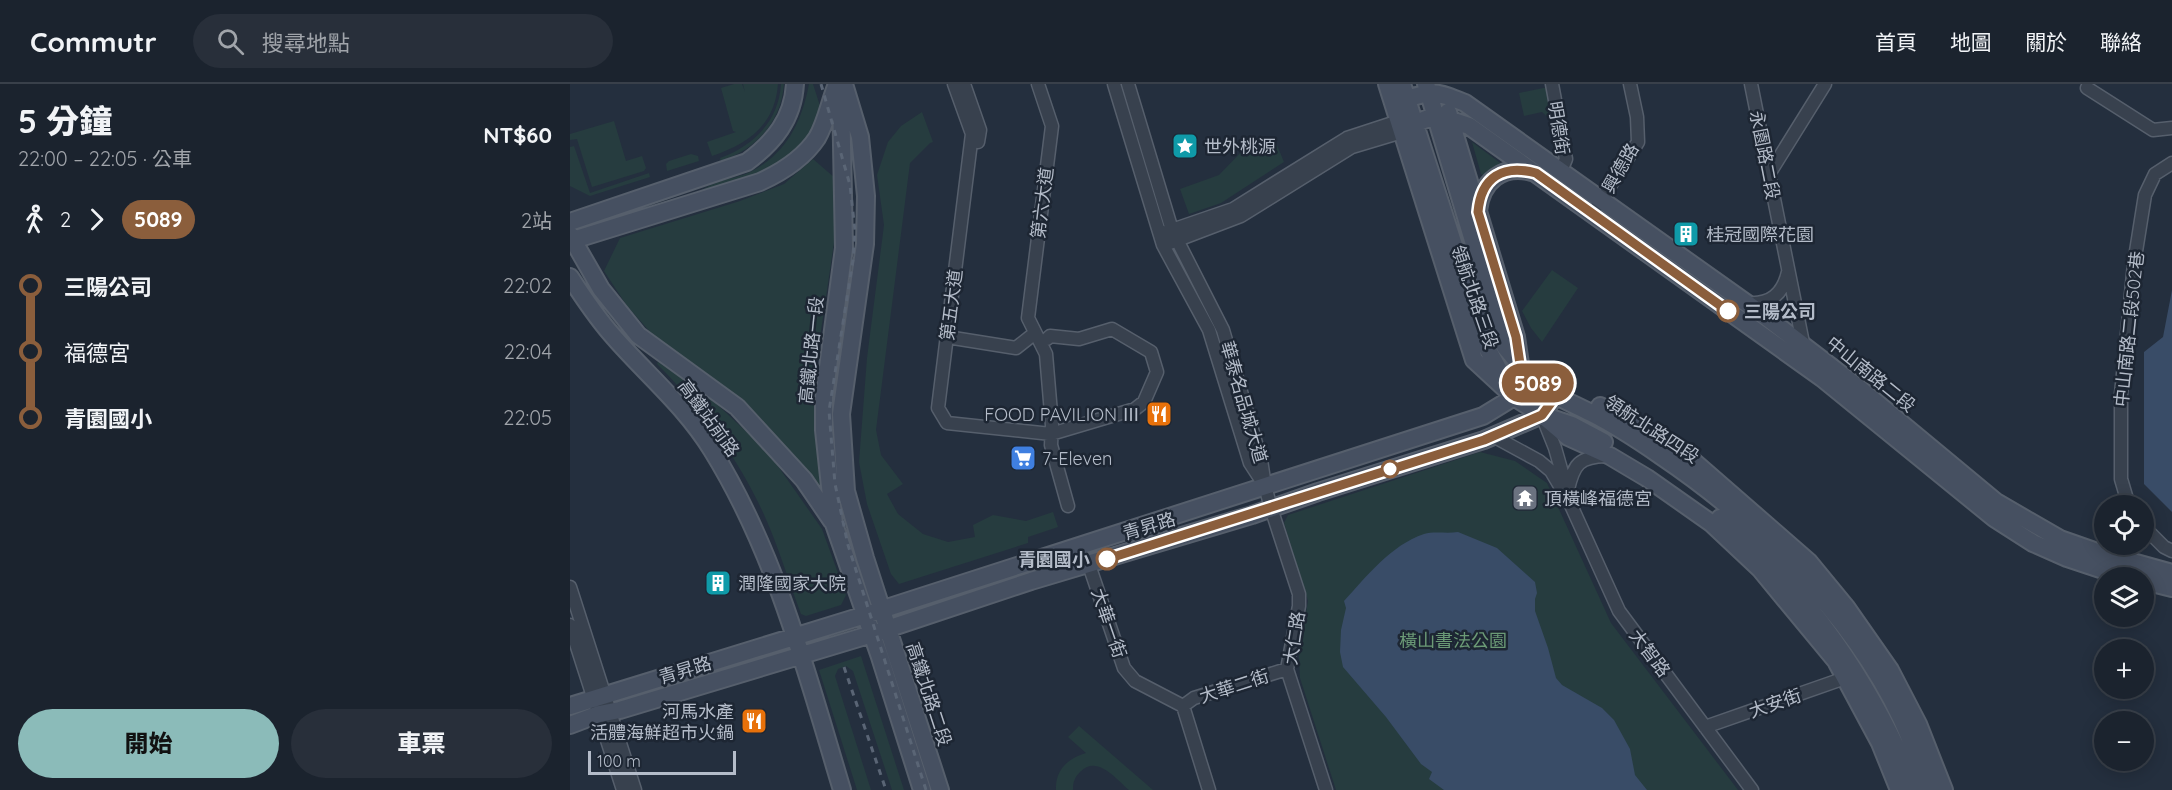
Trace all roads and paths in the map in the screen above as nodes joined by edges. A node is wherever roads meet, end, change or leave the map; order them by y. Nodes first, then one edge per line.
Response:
1 (795, 84) edge
2 (840, 84) edge
3 (954, 84) edge
4 (964, 84) edge
5 (1038, 84) edge
6 (1043, 84) edge
7 (1114, 84) edge
8 (1128, 84) edge
9 (1387, 84) edge
10 (1552, 84) edge
11 (1630, 84) edge
12 (1751, 84) edge
13 (1825, 84) edge
14 (2086, 85) edge
15 (1434, 88) edge
16 (1404, 92) edge
17 (1443, 117) junction
18 (1405, 126) junction
19 (2172, 128) edge
20 (2172, 163) edge
21 (1561, 171) junction
22 (1536, 173) junction
23 (1769, 174) junction
24 (1597, 206) junction
25 (1478, 212) junction
26 (570, 222) edge
27 (1174, 235) junction
28 (571, 239) edge
29 (1162, 240) junction
30 (1789, 271) junction
31 (570, 277) edge
32 (1747, 303) junction
33 (1038, 331) junction
34 (950, 335) junction
35 (1804, 345) junction
36 (1520, 364) junction
37 (1808, 367) junction
38 (1532, 378) junction
39 (1556, 396) junction
40 (1514, 397) junction
41 (1542, 415) junction
42 (1052, 431) junction
43 (1493, 436) junction
44 (1610, 456) junction
45 (1265, 486) junction
46 (2126, 495) edge
47 (1569, 497) junction
48 (1068, 506) dead end
49 (1271, 508) junction
50 (834, 524) junction
51 (2154, 537) edge
52 (2172, 551) edge
53 (1089, 565) junction
54 (2094, 567) edge
55 (2172, 573) edge
56 (2154, 584) edge
57 (570, 587) edge
58 (2172, 588) edge
59 (873, 613) junction
60 (570, 625) edge
61 (879, 631) junction
62 (795, 637) junction
63 (802, 655) junction
64 (1287, 669) junction
65 (1845, 678) junction
66 (602, 705) junction
67 (570, 706) edge
68 (1183, 706) junction
69 (570, 724) edge
70 (1705, 727) junction
71 (623, 790) edge
72 (635, 790) edge
73 (842, 790) edge
74 (922, 790) edge
75 (940, 790) edge
76 (1209, 790) edge
77 (1326, 790) edge
78 (1752, 790) edge
79 (1899, 790) edge
80 (1915, 790) edge
81 (1930, 790) edge
82 (1944, 790) edge

1 - 26 street
2 - 28 street
2 - 50 street, 高鐵北路一段
2 - 59 street, 高鐵北路一段
3 - 34 street, 第五大道
4 - 34 street, 第五大道
5 - 33 street, 第六大道
6 - 33 street, 第六大道
7 - 29 street, 華泰名品城大道
8 - 27 street, 華泰名品城大道
9 - 18 street, 領航北路三段
10 - 21 street, 明德街
11 - 24 street, 興德路
12 - 23 street, 永園路二段
13 - 23 street
14 - 19 street
15 - 16 street
15 - 17 street, 領航北路三段
15 - 21 street, 中山南路二段
16 - 18 street, 領航北路三段
17 - 18 street
17 - 22 street, 中山南路二段
17 - 25 street, 領航北路三段
17 - 36 street, 領航北路三段
18 - 27 street
18 - 40 street, 領航北路三段
20 - 46 street, 中山南路二段502巷
21 - 24 street, 中山南路二段
22 - 24 street, 中山南路二段
22 - 25 street
23 - 30 street, 永園路二段
24 - 32 street, 中山南路二段
24 - 37 street, 中山南路二段
25 - 36 street, 領航北路三段
27 - 29 street
27 - 45 street, 華泰名品城大道
28 - 50 street, 高鐵站前路
29 - 45 street, 華泰名品城大道
30 - 32 street
30 - 35 street, 永園路二段
31 - 62 street, 高鐵站前路
32 - 35 street, 中山南路二段
33 - 34 street
33 - 42 street
33 - 42 street
34 - 42 street, 第五大道
35 - 37 street, 永園路二段
35 - 55 street, 中山南路二段
36 - 38 street, 領航北路三段
37 - 54 street, 中山南路二段
38 - 39 street, 領航北路三段
38 - 40 street, 青昇路
39 - 41 street
39 - 81 street, 領航北路四段
39 - 82 street, 領航北路四段
40 - 41 street, 領航北路四段
40 - 45 street, 青昇路
41 - 43 street, 青昇路
41 - 44 street, 領航北路四段
41 - 47 street, 大智路
41 - 80 street, 領航北路四段
42 - 48 street
43 - 47 street, 大智路
43 - 49 street, 青昇路
44 - 47 street
44 - 65 street, 領航北路四段
45 - 49 street, 大仁路
45 - 59 street, 青昇路
47 - 70 street, 大智路
49 - 53 street, 青昇路
49 - 64 street, 大仁路
50 - 59 street, 高鐵北路一段
51 - 52 street
53 - 61 street, 青昇路
53 - 68 street, 大華一街
56 - 58 street
57 - 66 street
59 - 61 street, 高鐵北路二段
59 - 62 street, 青昇路
60 - 66 street
61 - 63 street, 青昇路
61 - 74 street, 高鐵北路二段
61 - 75 street, 高鐵北路二段
62 - 63 street
62 - 66 street, 青昇路
63 - 66 street, 青昇路
63 - 73 street
64 - 68 street, 大華二街
64 - 77 street, 大仁路
65 - 70 street, 大安街
65 - 79 street, 領航北路四段
66 - 67 street, 青昇路
66 - 69 street, 青昇路
66 - 71 street
66 - 72 street
68 - 76 street
70 - 78 street, 大智路

